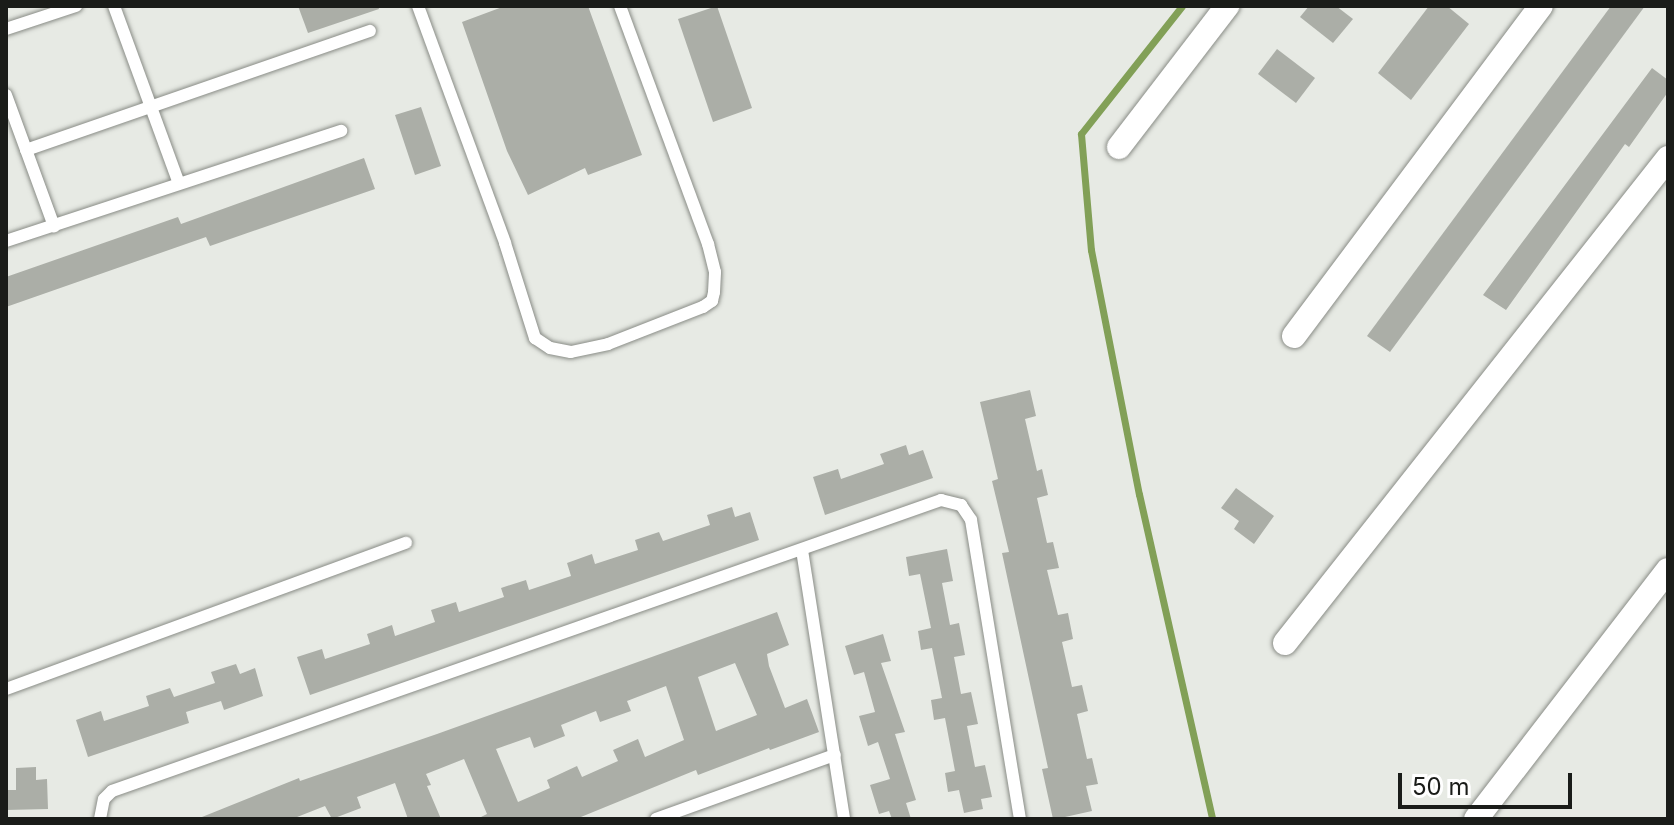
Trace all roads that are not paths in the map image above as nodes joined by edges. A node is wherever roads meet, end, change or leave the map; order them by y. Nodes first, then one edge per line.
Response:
1 (76, 6) edge
2 (114, 6) edge
3 (418, 6) edge
4 (620, 6) edge
5 (1227, 6) edge
6 (1541, 6) edge
7 (6, 29) edge
8 (370, 31) dead end
9 (6, 95) edge
10 (151, 107) junction
11 (341, 131) dead end
12 (1119, 147) dead end
13 (26, 150) junction
14 (1666, 163) edge
15 (179, 184) junction
16 (54, 226) junction
17 (6, 241) edge
18 (1294, 336) dead end
19 (406, 543) dead end
20 (802, 550) junction
21 (1668, 570) edge
22 (1285, 643) dead end
23 (6, 689) edge
24 (835, 755) junction
25 (100, 819) edge
26 (656, 819) edge
27 (844, 819) edge
28 (1020, 819) edge
29 (1476, 819) edge

1 - 7 lane
2 - 10 lane
3 - 4 lane
5 - 12 street
6 - 18 street
8 - 10 lane
9 - 13 lane
10 - 13 lane
10 - 15 lane
11 - 15 lane
13 - 16 lane
14 - 22 street
15 - 16 lane
16 - 17 lane
19 - 23 lane
20 - 24 lane
20 - 25 lane
20 - 28 lane
21 - 29 street
24 - 26 lane
24 - 27 lane

